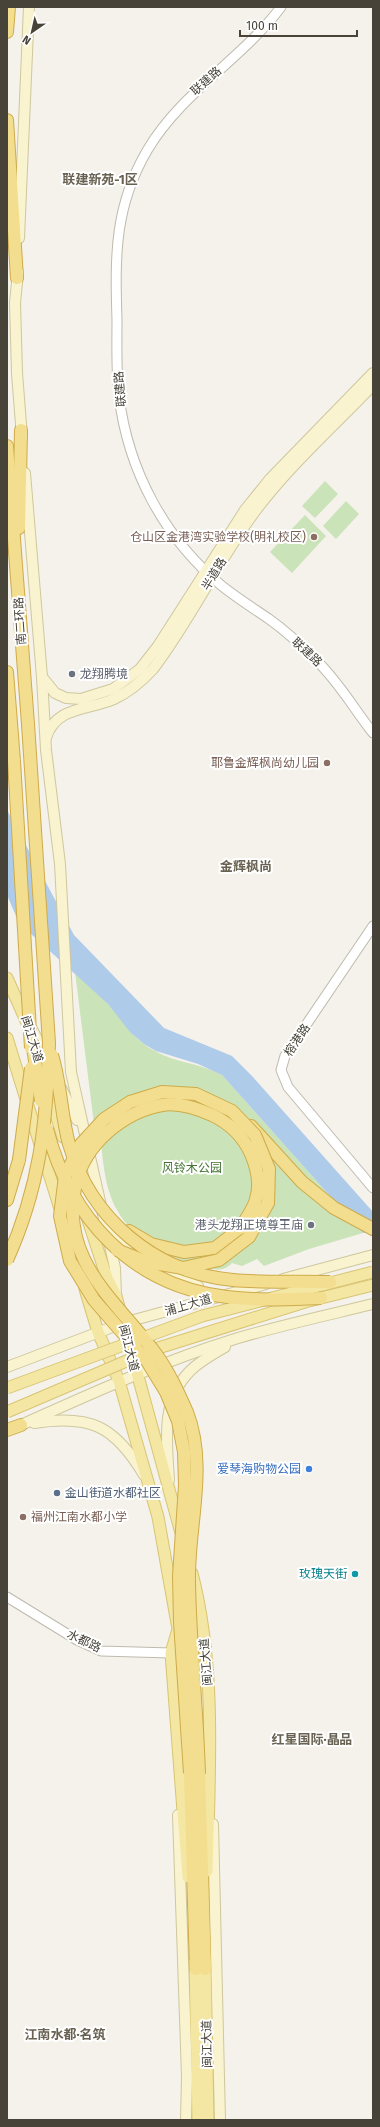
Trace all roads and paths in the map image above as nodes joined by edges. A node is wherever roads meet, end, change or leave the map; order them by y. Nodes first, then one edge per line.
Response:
1 (9, 7) edge
2 (29, 7) edge
3 (281, 7) edge
4 (7, 32) edge
5 (7, 120) edge
6 (17, 278) junction
7 (373, 373) edge
8 (373, 385) edge
9 (21, 430) junction
10 (7, 446) edge
11 (15, 559) junction
12 (208, 574) junction
13 (7, 672) edge
14 (42, 677) junction
15 (373, 733) edge
16 (45, 740) junction
17 (373, 926) edge
18 (7, 978) edge
19 (24, 1012) junction
20 (7, 1038) edge
21 (32, 1041) junction
22 (49, 1043) junction
23 (232, 1111) junction
24 (83, 1133) junction
25 (373, 1188) edge
26 (7, 1200) edge
27 (101, 1213) junction
28 (112, 1221) junction
29 (373, 1229) edge
30 (117, 1250) junction
31 (373, 1255) edge
32 (7, 1260) edge
33 (373, 1272) edge
34 (330, 1282) junction
35 (373, 1285) edge
36 (227, 1294) junction
37 (116, 1296) junction
38 (321, 1298) junction
39 (373, 1304) edge
40 (123, 1323) junction
41 (98, 1332) junction
42 (239, 1338) junction
43 (7, 1367) edge
44 (136, 1375) junction
45 (119, 1381) junction
46 (7, 1388) edge
47 (7, 1412) edge
48 (21, 1425) junction
49 (7, 1430) edge
50 (150, 1485) junction
51 (171, 1500) junction
52 (7, 1597) edge
53 (171, 1653) junction
54 (176, 1727) junction
55 (210, 1729) junction
56 (195, 1774) junction
57 (200, 1969) junction
58 (186, 2120) edge
59 (198, 2120) edge
60 (208, 2120) edge
61 (220, 2120) edge

1 - 4 highway
2 - 6 main road
3 - 12 street, 联建路
5 - 6 highway
6 - 9 main road
7 - 12 main road, 半道路
8 - 12 main road, 半道路
9 - 11 highway
9 - 14 main road
10 - 11 highway, 南二环路
11 - 22 highway, 南二环路, bridge
12 - 14 main road, 半道路
12 - 15 street, 联建路
12 - 16 main road, 半道路
13 - 21 highway, bridge
14 - 16 main road
16 - 24 main road
17 - 25 street, 榕港路
18 - 19 main road, 闽江大道
19 - 24 main road
19 - 37 main road, 闽江大道
20 - 41 main road, 闽江大道
21 - 26 highway, bridge
21 - 30 highway, bridge
22 - 28 highway, bridge
22 - 32 highway, bridge
23 - 29 highway, bridge
23 - 30 highway, bridge
23 - 56 highway, bridge
24 - 27 main road
27 - 36 main road
27 - 37 main road
28 - 34 highway, bridge
28 - 56 highway, bridge
30 - 38 highway, bridge
31 - 36 main road, 浦上大道
33 - 34 main road, bridge
34 - 46 main road, bridge
35 - 38 main road
36 - 40 main road, 浦上大道
37 - 40 main road, 闽江大道
38 - 47 main road, bridge
39 - 42 main road
40 - 41 main road, 浦上大道
40 - 44 main road, 闽江大道
41 - 43 main road, 浦上大道
41 - 45 main road, 闽江大道
42 - 44 main road
42 - 51 main road
44 - 45 main road
44 - 51 main road, 闽江大道
45 - 48 main road
45 - 50 main road, 闽江大道
48 - 49 highway
48 - 50 main road
50 - 53 main road, 闽江大道
51 - 55 main road, 闽江大道
52 - 53 street, 水都路
53 - 54 main road, 闽江大道
54 - 57 main road, 闽江大道
54 - 58 main road
55 - 57 main road, 闽江大道
55 - 61 main road
56 - 57 highway
57 - 59 main road, 闽江大道
57 - 60 main road, 闽江大道

